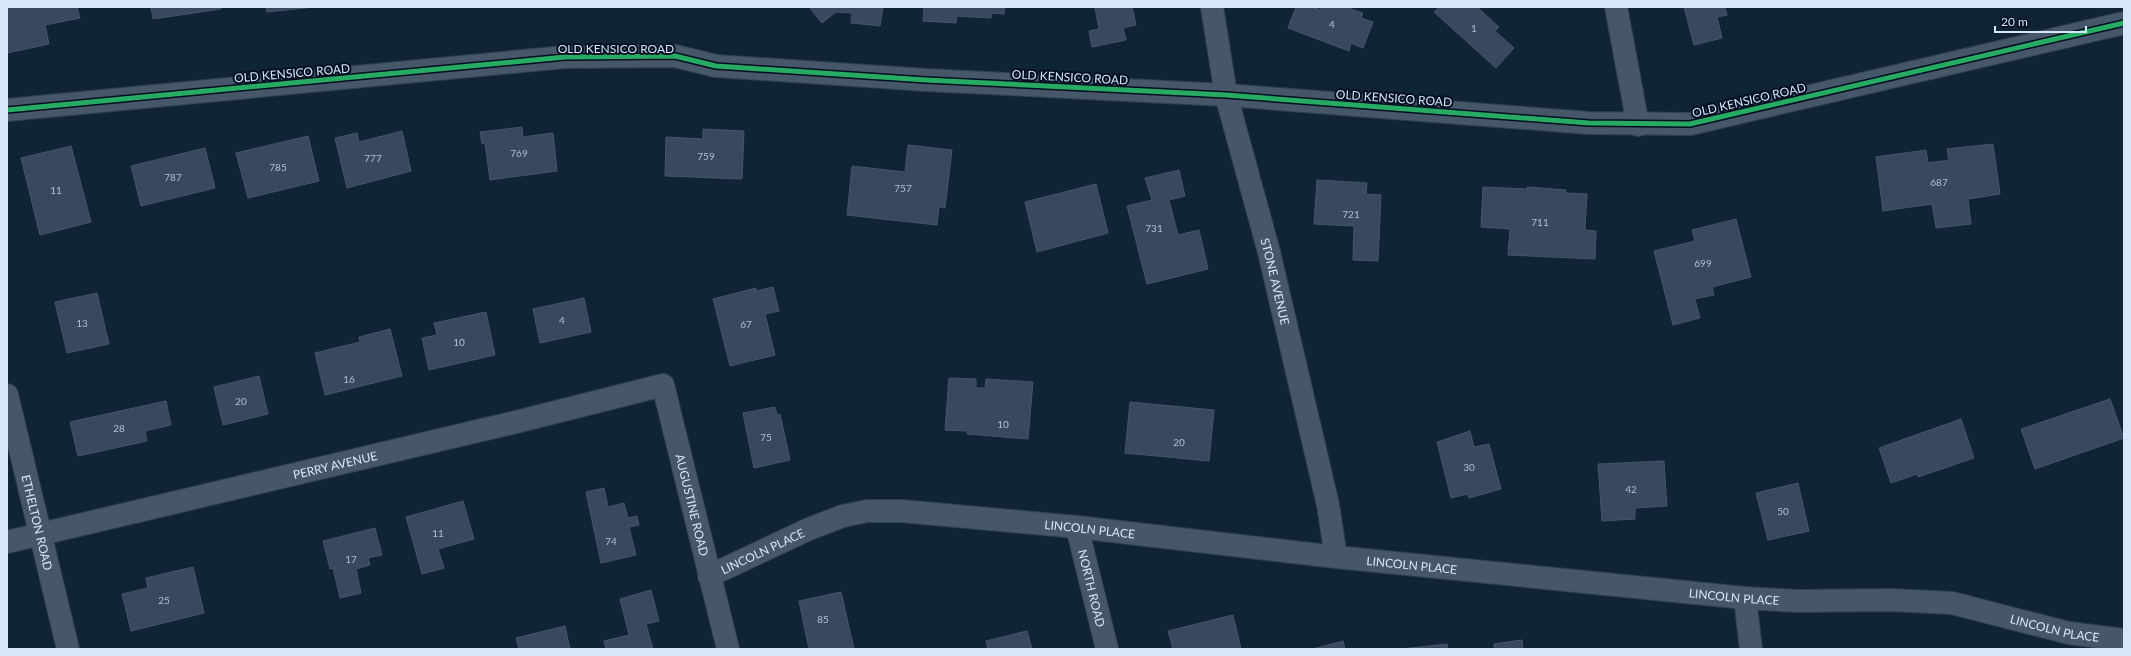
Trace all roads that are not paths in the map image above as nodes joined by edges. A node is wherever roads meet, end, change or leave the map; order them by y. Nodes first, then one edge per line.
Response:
1 (1212, 7) edge
2 (1616, 7) edge
3 (2124, 23) edge
4 (1226, 95) junction
5 (7, 110) edge
6 (1638, 125) junction
7 (663, 385) joint
8 (7, 395) edge
9 (1077, 527) junction
10 (41, 534) junction
11 (7, 542) edge
12 (1336, 557) junction
13 (709, 576) junction
14 (1745, 598) junction
15 (2124, 640) edge
16 (68, 649) edge
17 (728, 649) edge
18 (1107, 649) edge
19 (1751, 649) edge

1 - 4 street, STONE AVENUE
2 - 6 street
3 - 6 street, OLD KENSICO ROAD
4 - 5 street, OLD KENSICO ROAD
4 - 6 street, OLD KENSICO ROAD
4 - 12 street, STONE AVENUE
7 - 10 street, PERRY AVENUE
7 - 13 street, AUGUSTINE ROAD
8 - 10 street, ETHELTON ROAD
9 - 12 street, LINCOLN PLACE
9 - 13 street, LINCOLN PLACE
9 - 18 street, NORTH ROAD
10 - 11 street, PERRY AVENUE
10 - 16 street, ETHELTON ROAD
12 - 14 street, LINCOLN PLACE
13 - 17 street, AUGUSTINE ROAD
14 - 15 street, LINCOLN PLACE
14 - 19 street

